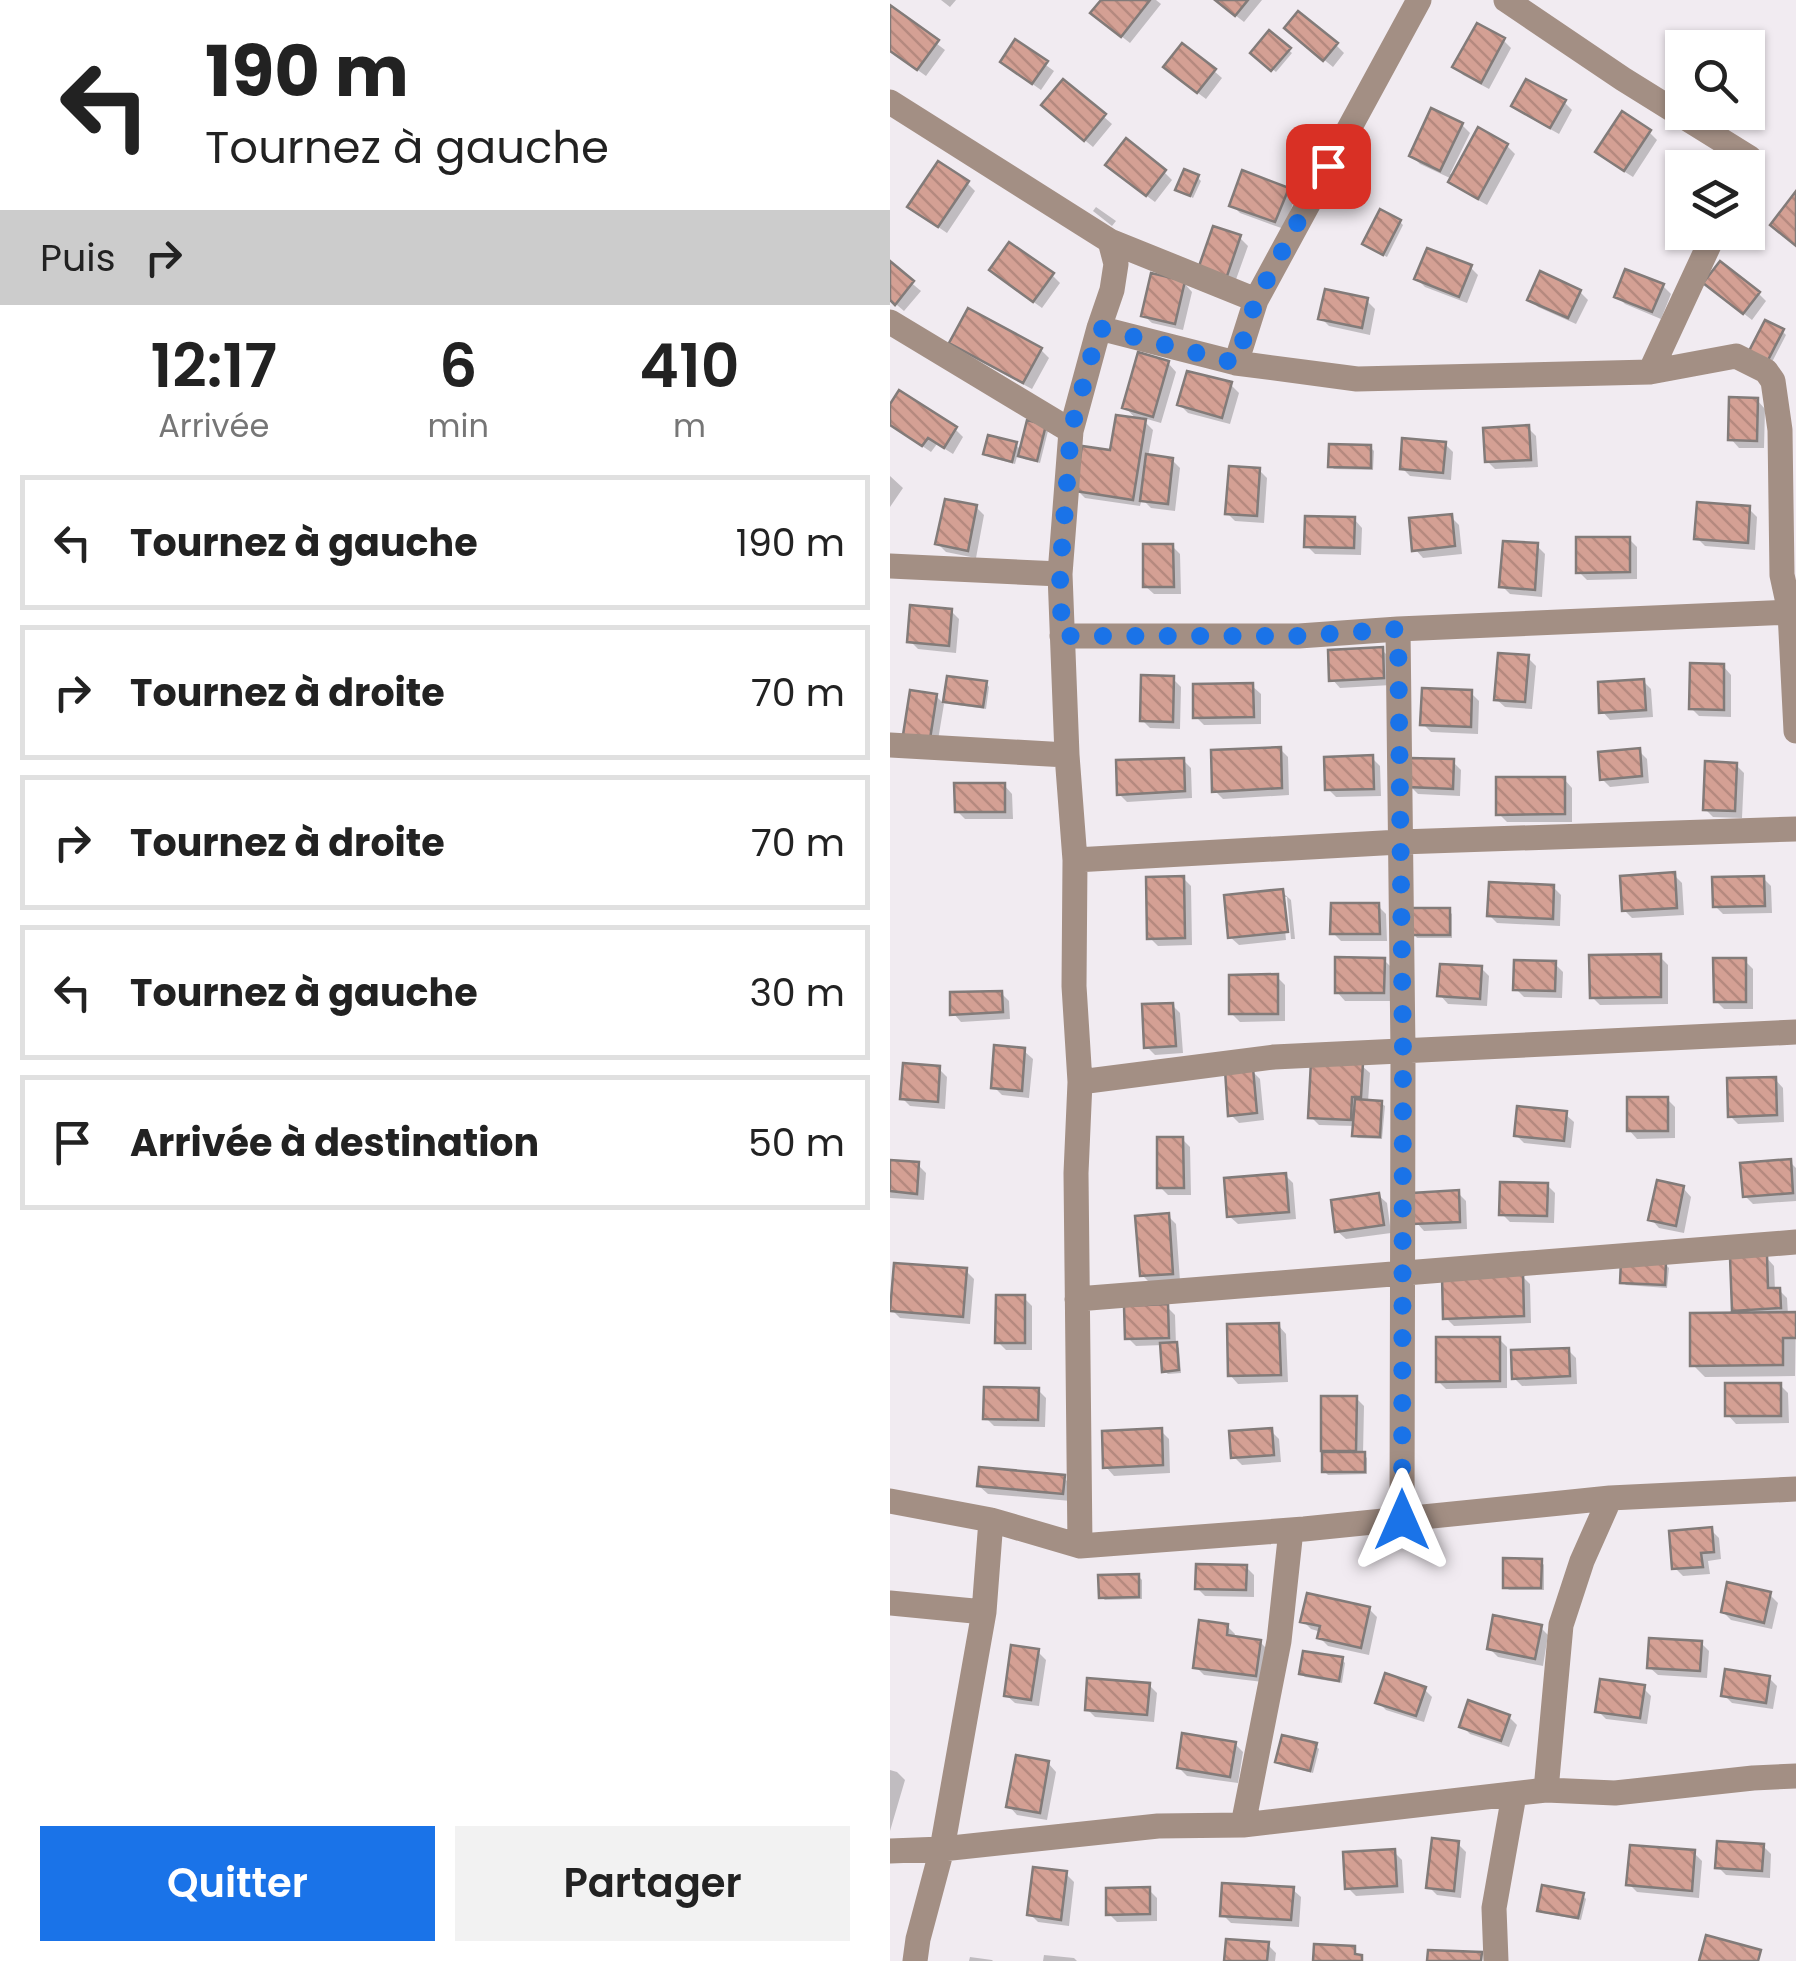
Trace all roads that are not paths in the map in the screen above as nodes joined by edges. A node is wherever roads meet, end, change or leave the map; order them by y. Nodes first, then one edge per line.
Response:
1 (1419, 0) edge
2 (1506, 0) edge
3 (890, 102) edge
4 (1737, 150) edge
5 (1110, 241) junction
6 (1707, 250) edge
7 (1256, 300) junction
8 (890, 322) edge
9 (1099, 328) junction
10 (1236, 363) junction
11 (1650, 372) junction
12 (1071, 430) junction
13 (890, 566) edge
14 (1060, 574) junction
15 (1789, 575) edge
16 (1790, 612) junction
17 (1398, 629) junction
18 (1062, 636) junction
19 (1796, 731) edge
20 (890, 745) edge
21 (1067, 755) junction
22 (1796, 829) edge
23 (1400, 842) junction
24 (1075, 860) junction
25 (1796, 1032) edge
26 (1403, 1052) junction
27 (1080, 1082) junction
28 (1796, 1242) edge
29 (1402, 1272) junction
30 (1077, 1299) junction
31 (1796, 1490) edge
32 (1610, 1498) junction
33 (890, 1501) edge
34 (991, 1520) junction
35 (1402, 1520) junction
36 (1291, 1530) junction
37 (1080, 1546) junction
38 (890, 1603) edge
39 (984, 1612) junction
40 (1796, 1776) edge
41 (1546, 1790) junction
42 (1514, 1795) junction
43 (1243, 1825) junction
44 (942, 1848) junction
45 (890, 1851) edge
46 (915, 1961) edge
47 (1496, 1961) edge

1 - 7 street
2 - 4 street
3 - 5 street
5 - 7 street
5 - 9 street
6 - 11 street
7 - 10 street
8 - 12 street
9 - 10 street
9 - 12 street
10 - 11 street
11 - 15 street
12 - 14 street
13 - 14 street
14 - 18 street
15 - 16 street
16 - 17 street
16 - 19 street
17 - 18 street
17 - 23 street
18 - 21 street
20 - 21 street
21 - 24 street
22 - 23 street
23 - 24 street
23 - 26 street
24 - 27 street
25 - 26 street
26 - 27 street
26 - 29 street
27 - 30 street
28 - 29 street
29 - 30 street
29 - 35 street
30 - 37 street
31 - 32 street
32 - 35 street
32 - 41 street
33 - 34 street
34 - 37 street
34 - 39 street
35 - 36 street
36 - 37 street
36 - 43 street
38 - 39 street
39 - 44 street
40 - 41 street
41 - 42 street
42 - 43 street
42 - 47 street
43 - 44 street
44 - 45 street
44 - 46 street

